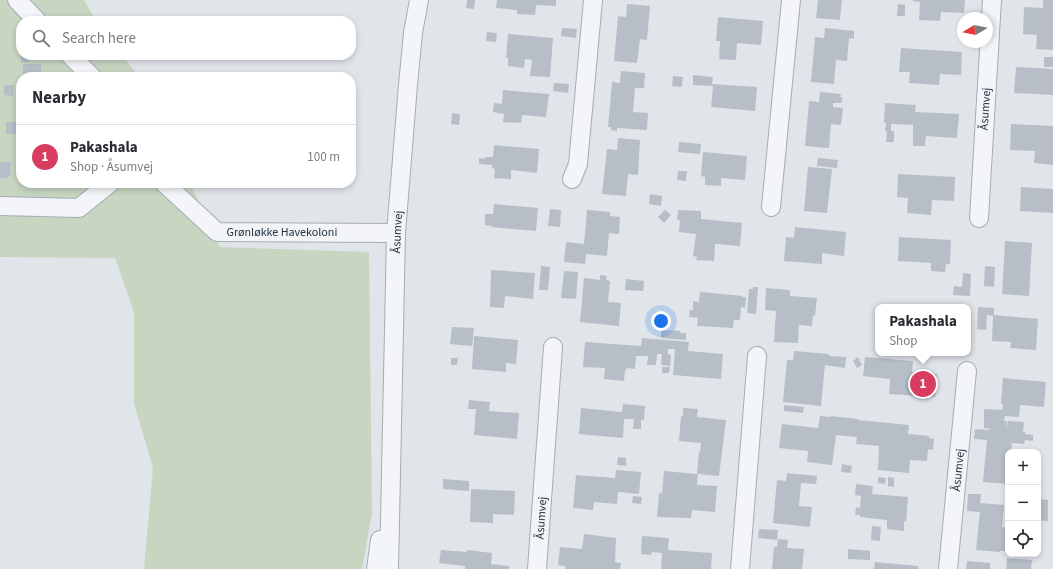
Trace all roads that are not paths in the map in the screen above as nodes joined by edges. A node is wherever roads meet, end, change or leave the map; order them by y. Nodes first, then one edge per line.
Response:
1 (16, 0) edge
2 (419, 0) edge
3 (593, 0) edge
4 (791, 0) edge
5 (992, 0) edge
6 (32, 16) edge
7 (75, 60) edge
8 (87, 72) edge
9 (572, 179) dead end
10 (104, 188) edge
11 (169, 188) edge
12 (0, 206) edge
13 (771, 207) dead end
14 (979, 218) dead end
15 (396, 233) junction
16 (553, 347) dead end
17 (757, 356) dead end
18 (967, 370) dead end
19 (391, 466) junction
20 (376, 569) edge
21 (389, 569) edge
22 (537, 569) edge
23 (740, 569) edge
24 (948, 569) edge

1 - 6 street
2 - 15 street, Åsumvej
3 - 9 street
4 - 13 street
5 - 14 street, Åsumvej
7 - 8 street
10 - 12 street
11 - 15 street, Grønløkke Havekoloni
15 - 19 street, Åsumvej
16 - 22 street, Åsumvej
17 - 23 street
18 - 24 street, Åsumvej
19 - 20 street, Åsumvej
19 - 21 street, Åsumvej

